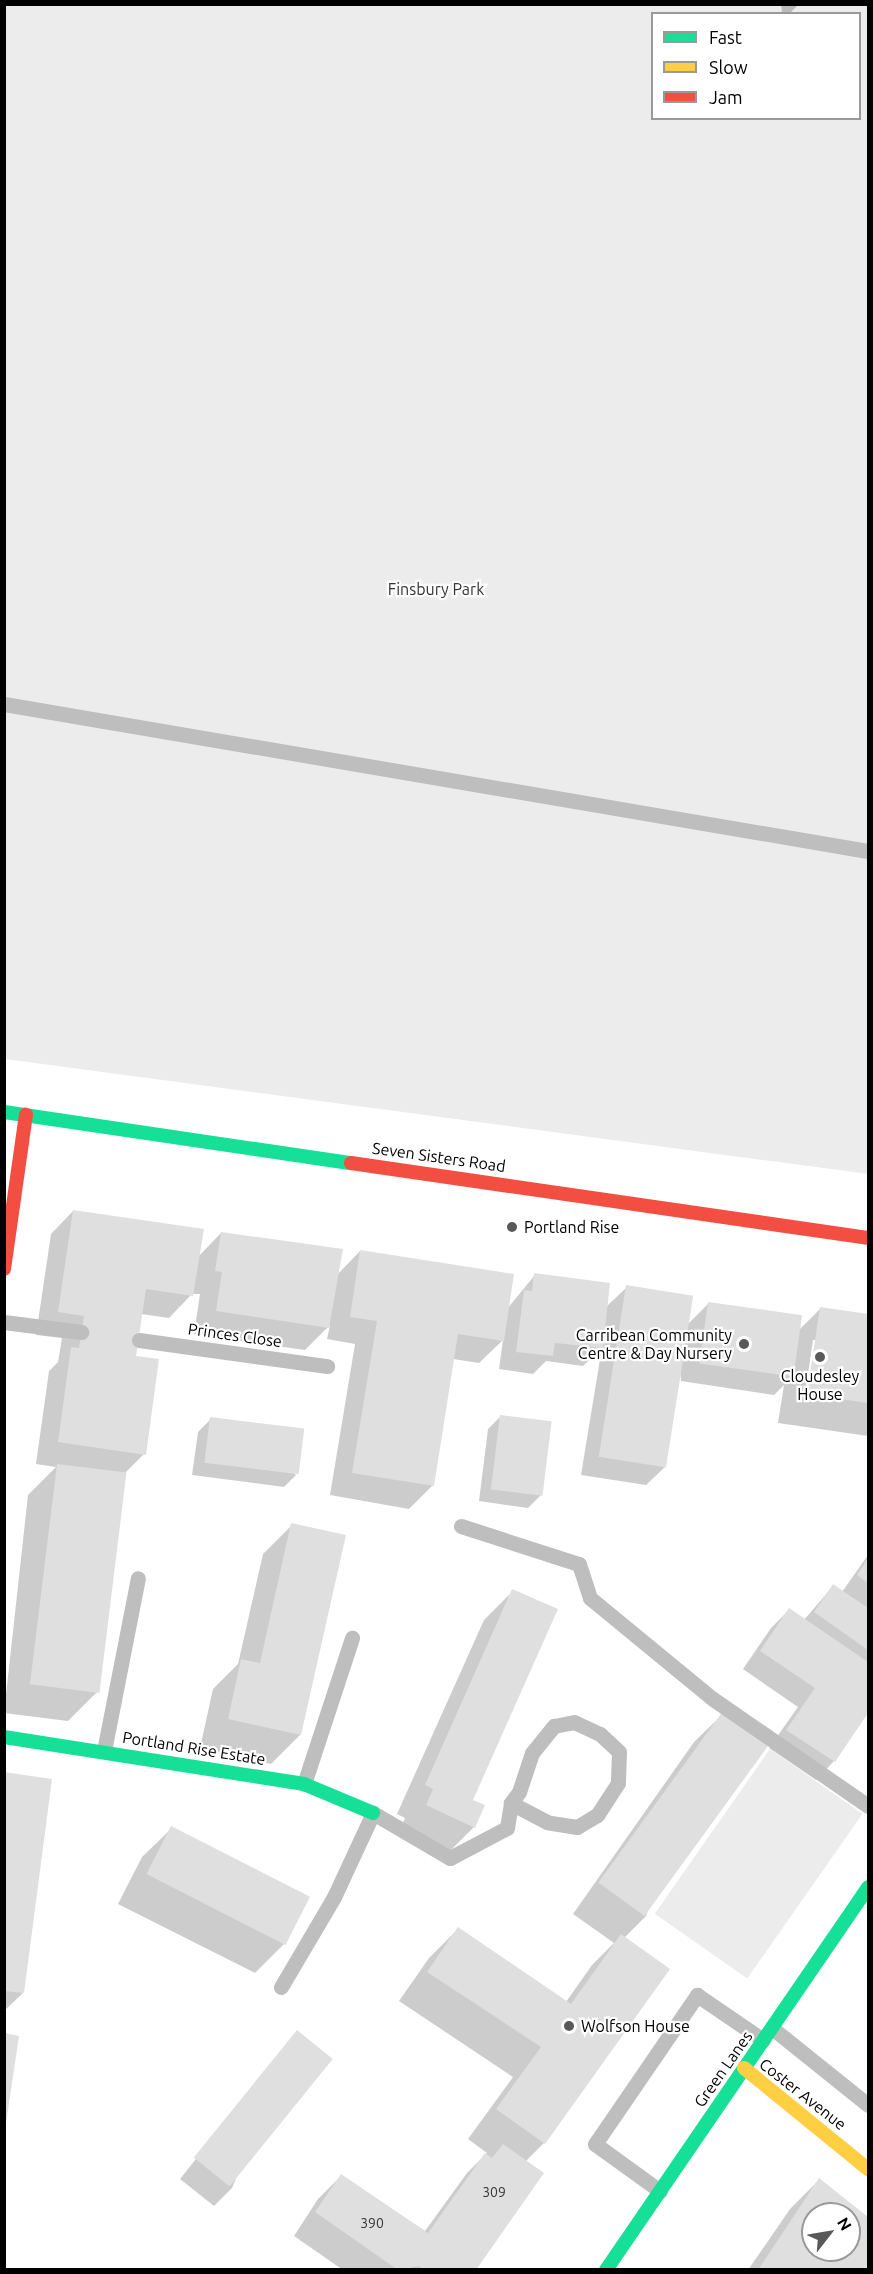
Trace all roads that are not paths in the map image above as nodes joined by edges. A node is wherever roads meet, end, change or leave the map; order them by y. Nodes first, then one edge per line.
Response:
1 (4, 704) edge
2 (868, 851) edge
3 (4, 1112) edge
4 (26, 1115) junction
5 (868, 1238) edge
6 (4, 1269) edge
7 (4, 1322) edge
8 (81, 1332) dead end
9 (139, 1340) dead end
10 (327, 1366) dead end
11 (461, 1526) dead end
12 (138, 1578) dead end
13 (352, 1638) dead end
14 (4, 1737) edge
15 (104, 1751) junction
16 (304, 1784) junction
17 (511, 1803) junction
18 (868, 1806) edge
19 (373, 1813) junction
20 (868, 1887) edge
21 (281, 1987) dead end
22 (768, 2034) junction
23 (744, 2068) junction
24 (868, 2105) edge
25 (868, 2169) edge
26 (660, 2191) junction
27 (606, 2270) edge

1 - 2 lane
3 - 4 main road, Seven Sisters Road
4 - 5 main road, Seven Sisters Road
4 - 6 main road
7 - 8 lane
9 - 10 lane, Princes Close
11 - 18 lane
12 - 15 lane
13 - 16 lane
14 - 15 main road, Portland Rise Estate
15 - 16 main road, Portland Rise Estate
16 - 19 main road, Portland Rise Estate
17 - 17 lane
17 - 19 lane
19 - 21 lane
20 - 22 main road, Green Lanes
22 - 23 main road, Green Lanes
22 - 24 lane
22 - 26 lane
23 - 25 main road, Coster Avenue
23 - 26 main road, Green Lanes
26 - 27 main road, Green Lanes

